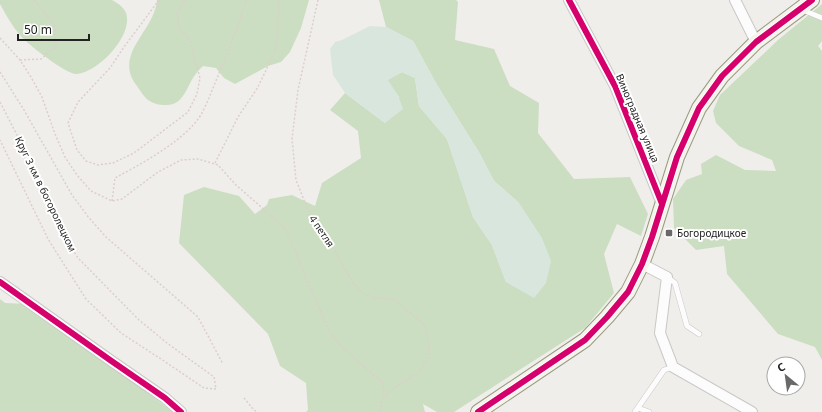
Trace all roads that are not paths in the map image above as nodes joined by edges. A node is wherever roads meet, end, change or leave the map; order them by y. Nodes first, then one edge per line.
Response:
1 (569, 0) edge
2 (735, 0) edge
3 (812, 0) edge
4 (801, 9) junction
5 (822, 18) edge
6 (756, 42) junction
7 (662, 204) junction
8 (642, 264) junction
9 (667, 277) junction
10 (0, 282) edge
11 (699, 334) dead end
12 (673, 367) junction
13 (636, 410) edge
14 (182, 412) edge
15 (478, 412) edge
16 (649, 412) edge
17 (752, 412) edge

1 - 7 street, Виноградная улица
2 - 6 street
3 - 4 street
4 - 5 lane
4 - 6 street
6 - 7 street
7 - 8 street
8 - 9 street
8 - 15 street
9 - 11 lane
9 - 12 street
10 - 14 street
12 - 13 lane
12 - 17 street
13 - 16 lane

